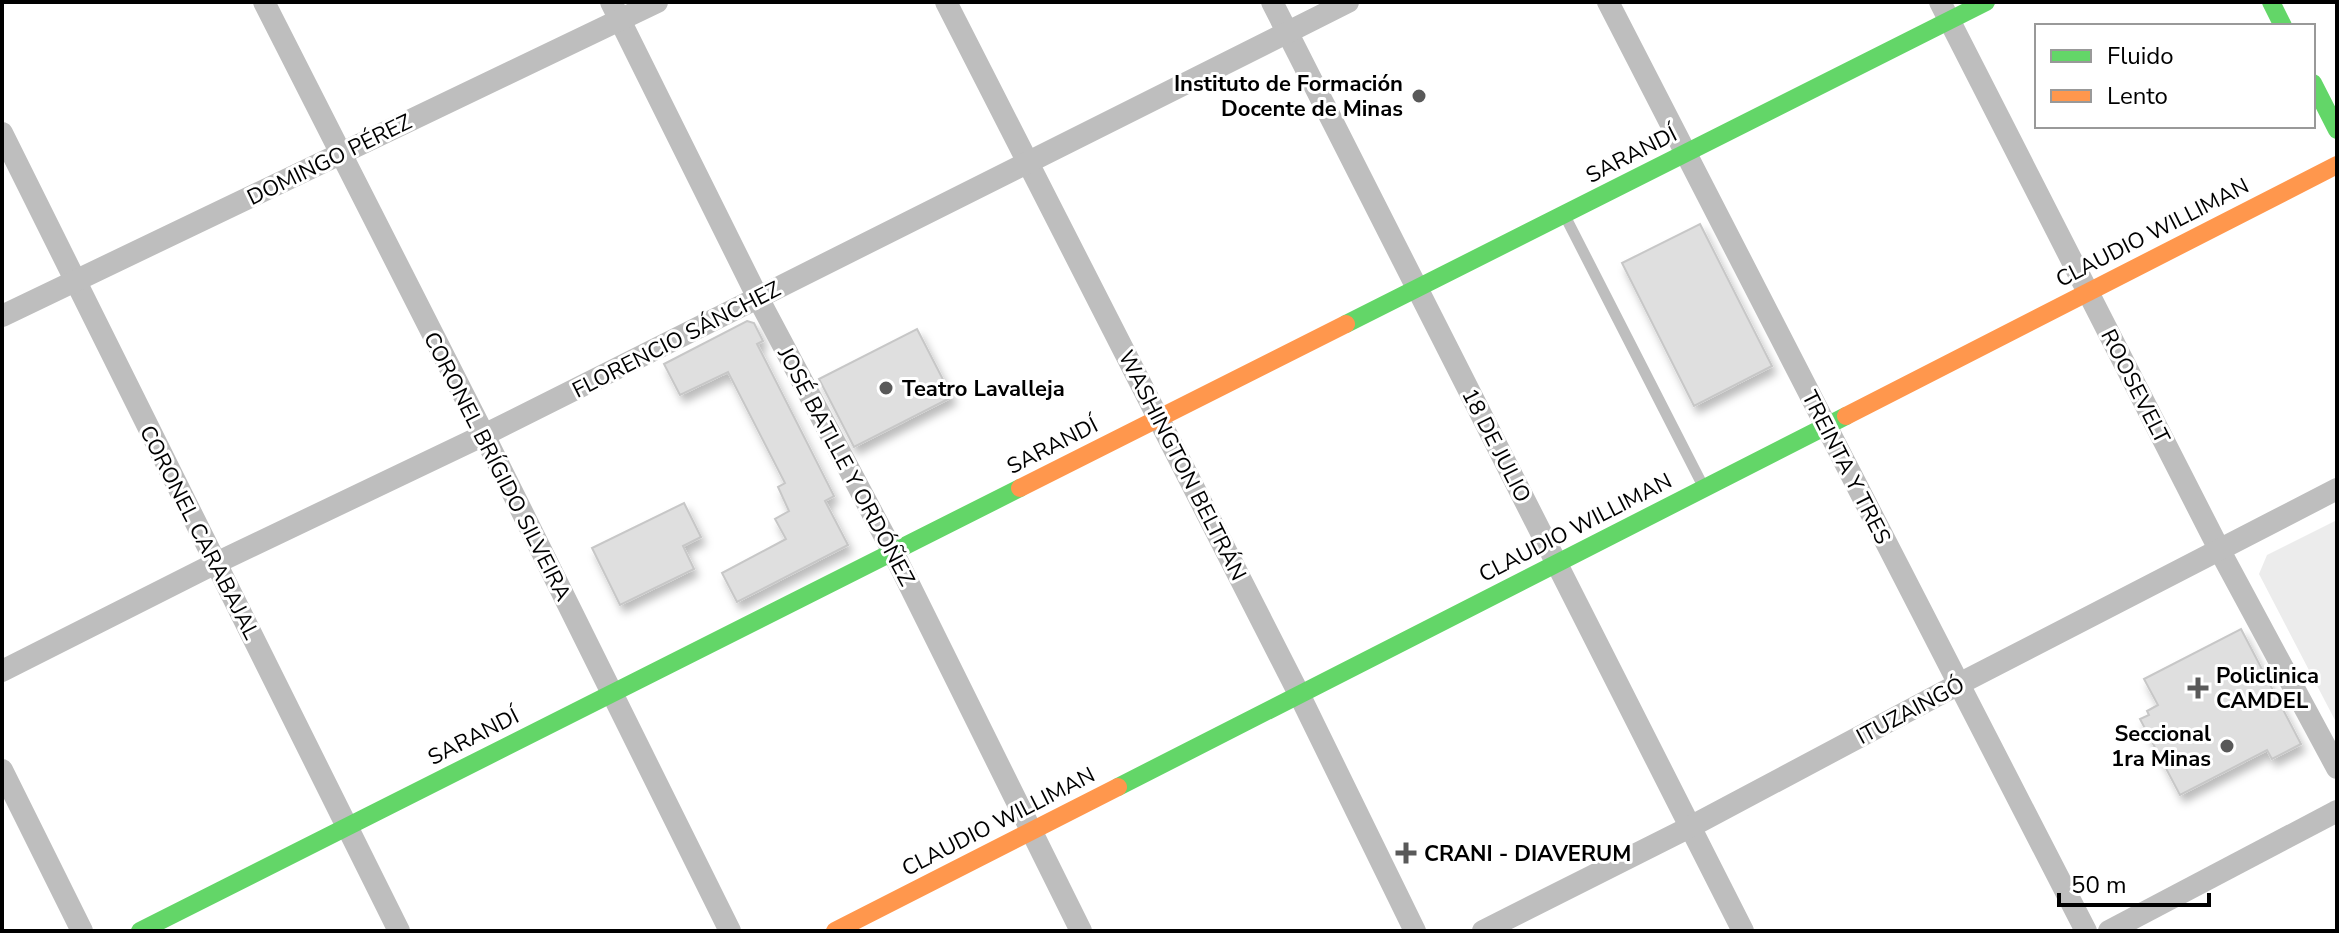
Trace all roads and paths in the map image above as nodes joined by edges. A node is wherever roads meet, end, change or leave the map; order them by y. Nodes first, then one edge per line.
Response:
1 (264, 2) edge
2 (657, 2) edge
3 (946, 2) edge
4 (1272, 2) edge
5 (1348, 2) edge
6 (1608, 2) edge
7 (1986, 2) edge
8 (2271, 2) edge
9 (616, 11) edge
10 (1945, 11) edge
11 (2282, 24) edge
12 (1288, 32) junction
13 (2315, 87) edge
14 (2337, 130) edge
15 (2, 133) edge
16 (341, 153) junction
17 (1686, 153) junction
18 (1029, 161) junction
19 (2337, 165) edge
20 (1565, 214) junction
21 (75, 282) junction
22 (1418, 288) junction
23 (2089, 292) junction
24 (758, 298) junction
25 (2, 316) edge
26 (1159, 418) junction
27 (1826, 426) junction
28 (484, 435) junction
29 (1704, 488) junction
30 (2337, 489) edge
31 (2220, 551) junction
32 (893, 552) junction
33 (216, 563) junction
34 (1557, 563) junction
35 (2, 671) edge
36 (1957, 685) junction
37 (612, 694) junction
38 (1299, 694) junction
39 (2337, 768) edge
40 (2, 770) edge
41 (2337, 811) edge
42 (347, 827) junction
43 (1690, 827) junction
44 (1031, 831) junction
45 (82, 931) edge
46 (140, 931) edge
47 (399, 931) edge
48 (730, 931) edge
49 (835, 931) edge
50 (1081, 931) edge
51 (1415, 931) edge
52 (1483, 931) edge
53 (1743, 931) edge
54 (2086, 931) edge
55 (2109, 931) edge

1 - 16 street, CORONEL BRÍGIDO SILVEIRA
2 - 9 street, DOMINGO PÉREZ
3 - 18 street, WASHINGTON BELTRÁN
4 - 12 street, 18 DE JULIO
5 - 12 street, FLORENCIO SÁNCHEZ
6 - 17 street, TREINTA Y TRES
7 - 10 street, SARANDÍ
8 - 11 street
9 - 16 street, DOMINGO PÉREZ
9 - 24 street, JOSÉ BATLLE Y ORDÓÑEZ
10 - 17 street, SARANDÍ
10 - 23 street, ROOSEVELT
12 - 18 street, FLORENCIO SÁNCHEZ
12 - 22 street, 18 DE JULIO
13 - 14 street
15 - 21 street, CORONEL CARABAJAL
16 - 21 street, DOMINGO PÉREZ
16 - 28 street, CORONEL BRÍGIDO SILVEIRA
17 - 20 street, SARANDÍ
17 - 27 street, TREINTA Y TRES
18 - 24 street, FLORENCIO SÁNCHEZ
18 - 26 street, WASHINGTON BELTRÁN
19 - 23 street, CLAUDIO WILLIMAN
20 - 22 street, SARANDÍ
20 - 29 lane
21 - 25 street, DOMINGO PÉREZ
21 - 33 street, CORONEL CARABAJAL
22 - 26 street, SARANDÍ
22 - 34 street, 18 DE JULIO
23 - 27 street, CLAUDIO WILLIMAN
23 - 31 street, ROOSEVELT
24 - 28 street, FLORENCIO SÁNCHEZ
24 - 32 street, JOSÉ BATLLE Y ORDÓÑEZ
26 - 32 street, SARANDÍ
26 - 38 street, WASHINGTON BELTRÁN
27 - 29 street, CLAUDIO WILLIMAN
27 - 36 street, TREINTA Y TRES
28 - 33 street, FLORENCIO SÁNCHEZ
28 - 37 street, CORONEL BRÍGIDO SILVEIRA
29 - 34 street, CLAUDIO WILLIMAN
30 - 31 street, ITUZAINGÓ
31 - 36 street, ITUZAINGÓ
31 - 39 street, ROOSEVELT
32 - 37 street, SARANDÍ
32 - 44 street, JOSÉ BATLLE Y ORDÓÑEZ
33 - 35 street, FLORENCIO SÁNCHEZ
33 - 42 street, CORONEL CARABAJAL
34 - 38 street, CLAUDIO WILLIMAN
34 - 43 street, 18 DE JULIO
36 - 43 street, ITUZAINGÓ
36 - 54 street, TREINTA Y TRES
37 - 42 street, SARANDÍ
37 - 48 street, CORONEL BRÍGIDO SILVEIRA
38 - 44 street, CLAUDIO WILLIMAN
38 - 51 street, WASHINGTON BELTRÁN
40 - 45 street
41 - 55 street
42 - 46 street, SARANDÍ
42 - 47 street, CORONEL CARABAJAL
43 - 52 street, ITUZAINGÓ
43 - 53 street, 18 DE JULIO
44 - 49 street, CLAUDIO WILLIMAN
44 - 50 street, JOSÉ BATLLE Y ORDÓÑEZ

